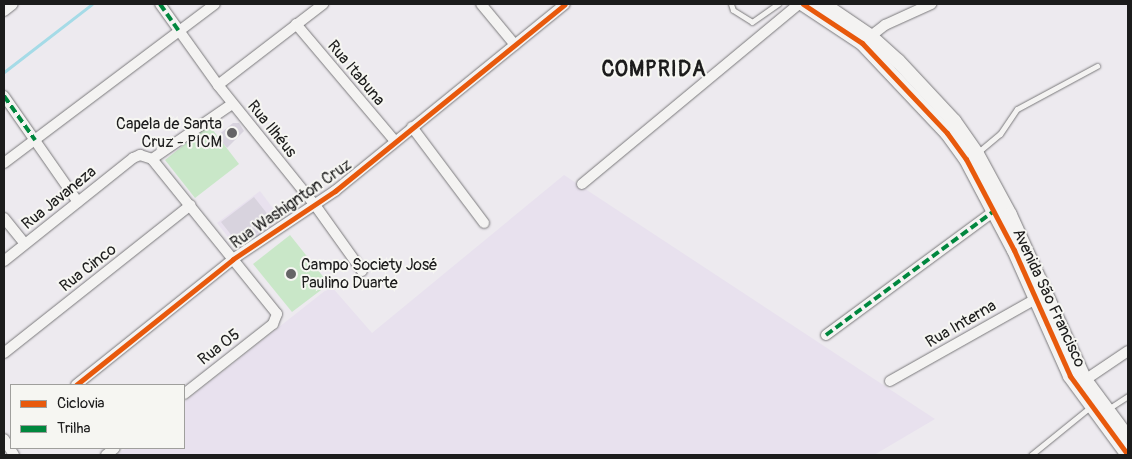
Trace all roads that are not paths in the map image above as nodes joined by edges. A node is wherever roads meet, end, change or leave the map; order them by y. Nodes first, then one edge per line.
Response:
1 (13, 4) edge
2 (160, 4) edge
3 (215, 4) edge
4 (323, 4) edge
5 (482, 4) edge
6 (565, 4) edge
7 (731, 4) edge
8 (778, 4) edge
9 (799, 4) edge
10 (804, 4) edge
11 (824, 4) edge
12 (931, 4) edge
13 (4, 11) edge
14 (296, 24) junction
15 (179, 31) junction
16 (866, 40) junction
17 (514, 45) junction
18 (1097, 66) dead end
19 (218, 84) junction
20 (6, 99) edge
21 (232, 104) junction
22 (412, 128) junction
23 (34, 140) junction
24 (395, 141) junction
25 (971, 156) junction
26 (152, 159) junction
27 (4, 163) edge
28 (582, 184) dead end
29 (78, 202) junction
30 (191, 205) junction
31 (315, 205) junction
32 (994, 211) junction
33 (4, 218) edge
34 (484, 223) dead end
35 (25, 244) junction
36 (234, 259) junction
37 (4, 261) edge
38 (362, 271) dead end
39 (1042, 296) junction
40 (826, 335) dead end
41 (1128, 351) edge
42 (4, 353) edge
43 (1085, 380) junction
44 (890, 381) dead end
45 (77, 384) edge
46 (185, 393) edge
47 (1128, 396) edge
48 (1097, 411) junction
49 (1128, 438) edge
50 (1031, 455) edge
51 (1128, 455) edge

1 - 13 street
2 - 15 street, Rua Ilhéus
3 - 15 street
4 - 14 street
5 - 17 street
6 - 17 street, Rua Washignton Cruz
7 - 8 lane
9 - 28 street
10 - 16 street, Avenida São Francisco
11 - 16 street, Avenida São Francisco
12 - 16 street
14 - 19 street
14 - 24 street, Rua Itabuna
15 - 19 street, Rua Ilhéus
15 - 23 street
16 - 25 street, Avenida São Francisco
17 - 22 street, Rua Washignton Cruz
18 - 25 lane
19 - 21 street, Rua Ilhéus
20 - 23 street
21 - 26 street
21 - 31 street, Rua Ilhéus
22 - 24 street, Rua Washignton Cruz
22 - 34 street
23 - 27 street
23 - 29 street
24 - 31 street, Rua Washignton Cruz
25 - 32 street, Avenida São Francisco
25 - 39 street, Avenida São Francisco
26 - 29 street, Rua Javaneza
26 - 30 street
29 - 35 street, Rua Javaneza
30 - 36 street
30 - 42 street, Rua Cinco
31 - 36 street, Rua Washignton Cruz
31 - 38 street, Rua Ilhéus
32 - 39 street, Avenida São Francisco
32 - 40 street
33 - 35 street
35 - 37 street, Rua Javaneza
36 - 45 street, Rua Washignton Cruz
36 - 46 street, Rua 05
39 - 43 street, Avenida São Francisco
39 - 44 street, Rua Interna
39 - 48 street, Avenida São Francisco
41 - 43 street
43 - 48 street, Avenida São Francisco
47 - 48 lane
48 - 49 street, Avenida São Francisco
48 - 50 lane
48 - 51 street, Avenida São Francisco

